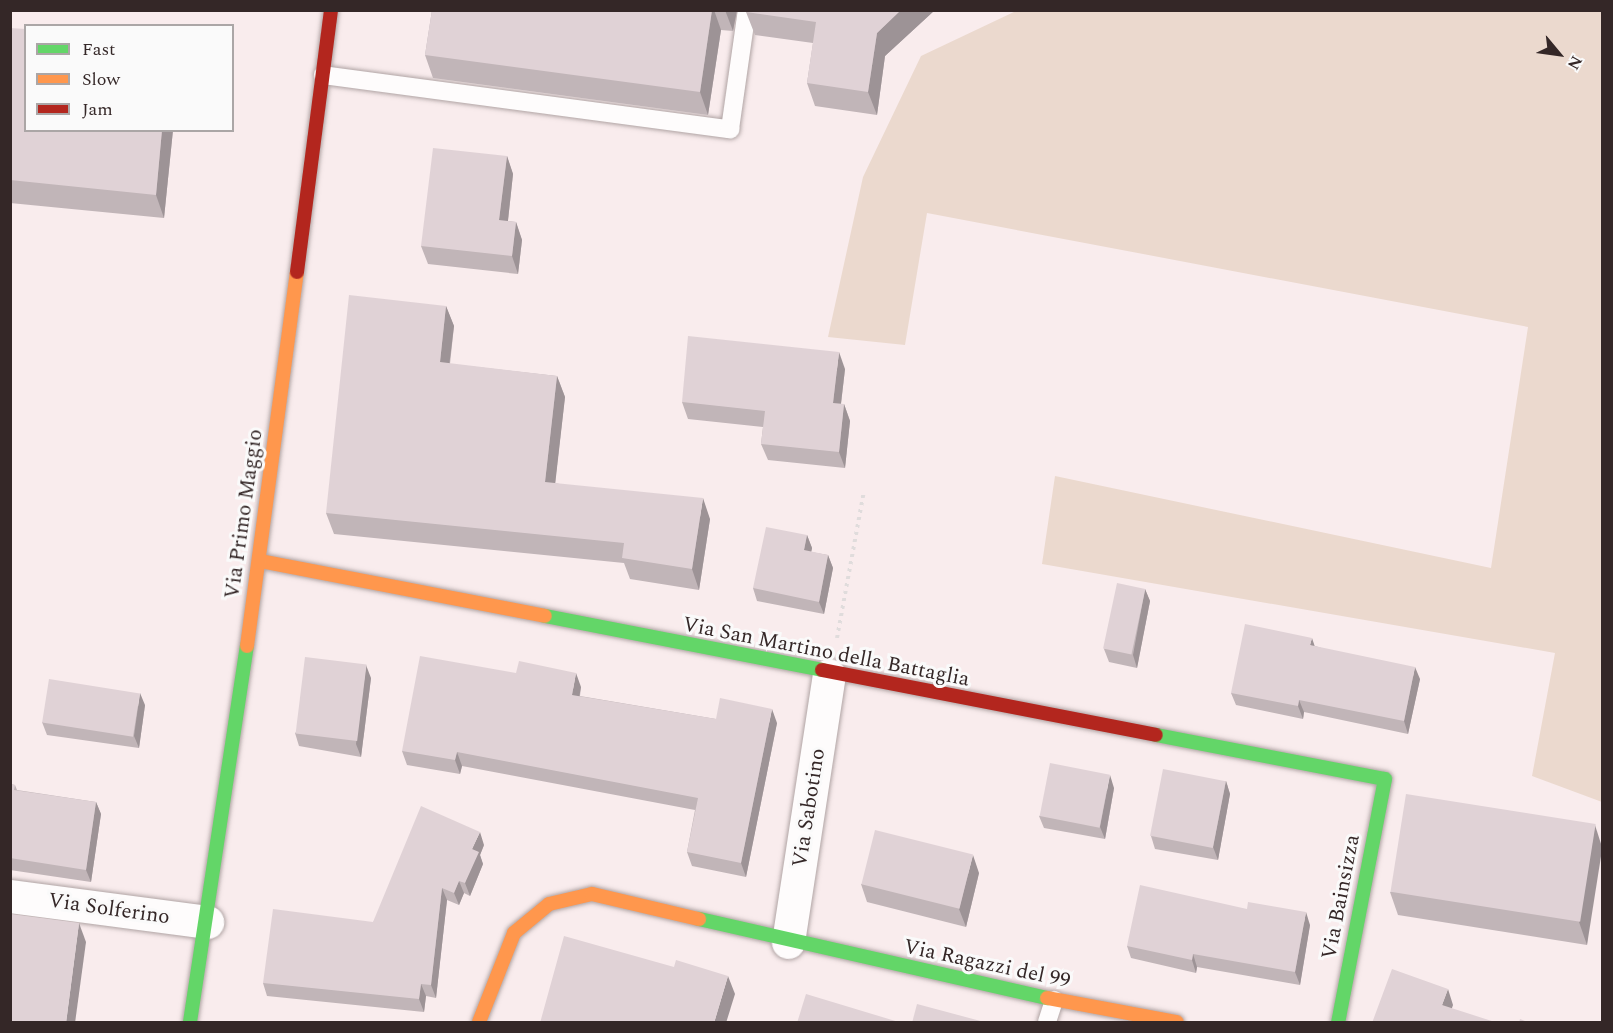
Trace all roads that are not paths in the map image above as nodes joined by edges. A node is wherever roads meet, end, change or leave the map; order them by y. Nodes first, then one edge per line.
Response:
1 (331, 10) edge
2 (747, 10) edge
3 (323, 75) junction
4 (260, 561) junction
5 (830, 675) junction
6 (1385, 779) joint
7 (10, 896) edge
8 (207, 922) junction
9 (788, 942) junction
10 (1054, 1000) junction
11 (196, 1021) edge
12 (478, 1023) edge
13 (1047, 1023) edge
14 (1177, 1023) edge
15 (1338, 1023) edge

1 - 3 street, Via Primo Maggio
2 - 3 lane
3 - 4 street, Via Primo Maggio
4 - 5 street, Via San Martino della Battaglia
4 - 8 street, Via Primo Maggio
5 - 6 street, Via San Martino della Battaglia
5 - 9 street, Via Sabotino
6 - 15 street, Via Bainsizza
7 - 8 street, Via Solferino
8 - 11 street, Via Primo Maggio
9 - 10 street, Via Ragazzi del 99
9 - 12 street, Via Ragazzi del 99
10 - 13 lane
10 - 14 street, Via Ragazzi del 99

